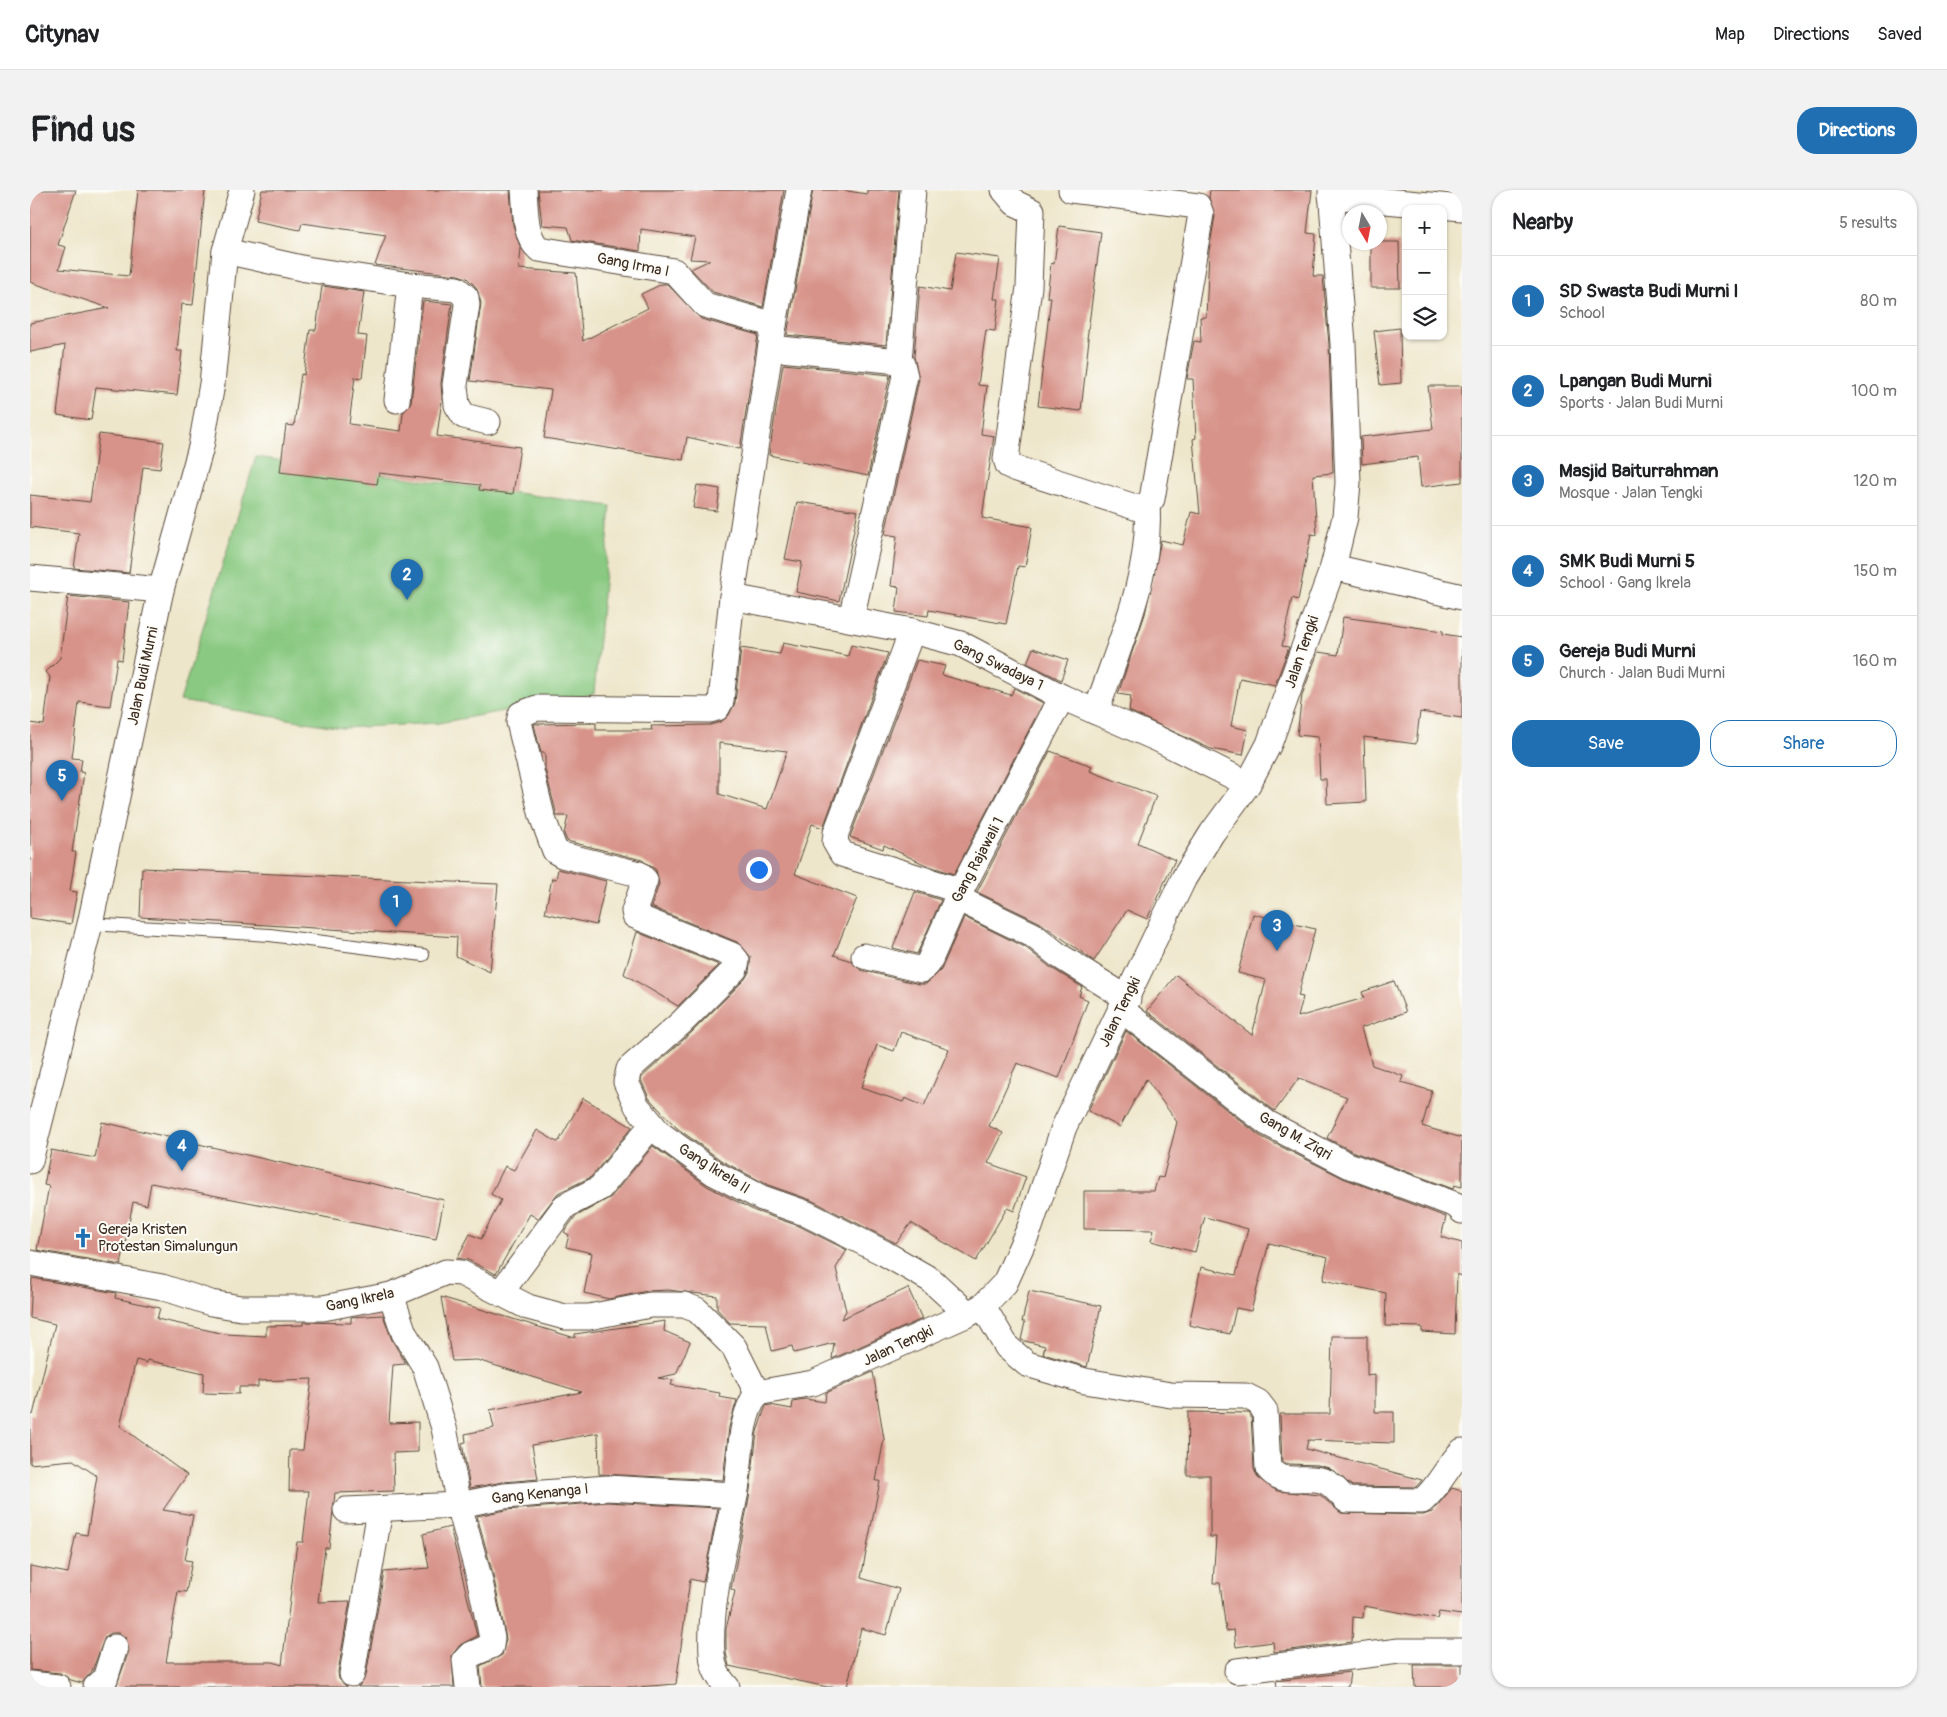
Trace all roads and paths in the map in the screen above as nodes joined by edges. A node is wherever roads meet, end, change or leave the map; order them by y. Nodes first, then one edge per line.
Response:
1 (242, 190) edge
2 (524, 190) edge
3 (799, 190) edge
4 (913, 190) edge
5 (1004, 190) edge
6 (1071, 190) edge
7 (1331, 193) edge
8 (1462, 208) edge
9 (1034, 209) edge
10 (224, 251) junction
11 (410, 285) junction
12 (773, 336) junction
13 (899, 361) junction
14 (397, 400) dead end
15 (488, 422) dead end
16 (1147, 505) junction
17 (1333, 567) junction
18 (30, 578) edge
19 (161, 590) junction
20 (732, 597) junction
21 (1462, 597) edge
22 (851, 619) junction
23 (912, 631) junction
24 (1062, 697) junction
25 (1096, 712) junction
26 (1248, 784) junction
27 (959, 895) junction
28 (90, 924) junction
29 (422, 955) dead end
30 (864, 956) dead end
31 (1125, 1004) junction
32 (652, 1125) junction
33 (30, 1161) edge
34 (1462, 1211) edge
35 (30, 1263) edge
36 (501, 1292) junction
37 (391, 1295) junction
38 (975, 1310) junction
39 (757, 1393) junction
40 (1462, 1451) edge
41 (735, 1495) junction
42 (460, 1505) junction
43 (346, 1510) dead end
44 (380, 1510) junction
45 (114, 1647) dead end
46 (1462, 1652) edge
47 (1237, 1671) dead end
48 (352, 1674) dead end
49 (30, 1684) edge
50 (58, 1687) edge
51 (96, 1687) edge
52 (468, 1687) edge
53 (727, 1687) edge

1 - 10 street, Jalan Budi Murni
2 - 12 street, Gang Irma I
3 - 12 street
4 - 13 street
5 - 9 street
6 - 16 street
7 - 8 street
7 - 17 street, Jalan Tengki
9 - 16 street
10 - 11 street
10 - 19 street, Jalan Budi Murni
11 - 14 street
11 - 15 street
12 - 13 street, Gang Irma I
12 - 20 street
13 - 22 street
16 - 25 street
17 - 21 street
17 - 26 street, Jalan Tengki
18 - 19 street
19 - 28 street, Jalan Budi Murni
20 - 22 street, Gang Swadaya 1
20 - 32 street, Gang Ikrela II
22 - 23 street, Gang Swadaya 1
23 - 24 street, Gang Swadaya 1
23 - 27 street, Gang M. Ziqri
24 - 25 street, Gang Swadaya 1
24 - 27 street, Gang Rajawali 1
25 - 26 street, Gang Swadaya 1
26 - 31 street, Jalan Tengki
27 - 30 street, Gang Rajawali 1
27 - 31 street, Gang M. Ziqri
28 - 29 lane
28 - 33 street, Jalan Budi Murni
31 - 34 street, Gang M. Ziqri
31 - 38 street, Jalan Tengki
32 - 36 street
32 - 38 street, Gang Ikrela II
35 - 37 street, Gang Ikrela
36 - 37 street, Gang Ikrela
36 - 39 street, Gang Ikrela
37 - 42 street
38 - 39 street, Jalan Tengki
38 - 40 street, Gang Ikrela II
39 - 41 street
41 - 42 street, Gang Kenanga I
41 - 53 street
42 - 44 street, Gang Kenanga I
42 - 52 street
43 - 44 street, Gang Kenanga I
44 - 48 street
45 - 51 street
46 - 47 street
49 - 50 street

